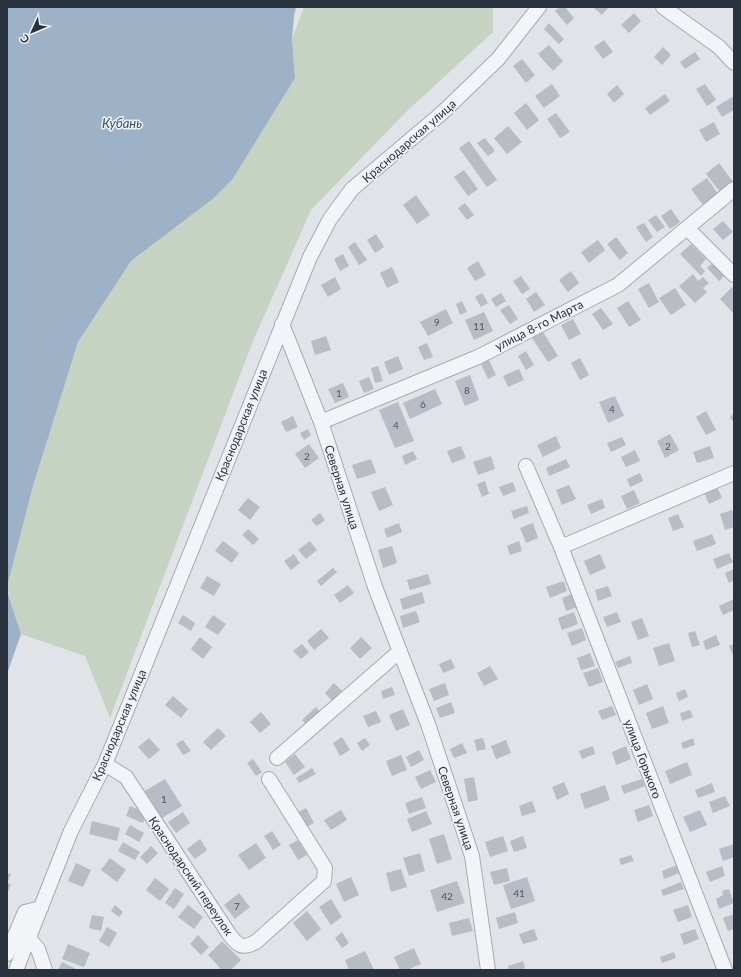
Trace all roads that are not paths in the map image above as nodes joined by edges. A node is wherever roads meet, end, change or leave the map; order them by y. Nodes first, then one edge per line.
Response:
1 (539, 7) edge
2 (663, 7) edge
3 (734, 63) edge
4 (734, 189) edge
5 (687, 228) junction
6 (734, 274) edge
7 (282, 324) junction
8 (321, 422) junction
9 (526, 466) dead end
10 (734, 474) edge
11 (561, 547) junction
12 (400, 652) junction
13 (277, 758) dead end
14 (104, 764) junction
15 (269, 779) dead end
16 (41, 908) junction
17 (29, 938) junction
18 (7, 954) edge
19 (16, 970) edge
20 (45, 970) edge
21 (488, 970) edge
22 (725, 970) edge

1 - 7 street, Краснодарская улица
2 - 3 street
4 - 5 street, улица 8-го Марта
5 - 6 street
5 - 8 street, улица 8-го Марта
7 - 8 street, Северная улица
7 - 14 street, Краснодарская улица
8 - 12 street, Северная улица
9 - 11 street, улица Горького
10 - 11 street
11 - 22 street, улица Горького
12 - 13 street
12 - 21 street, Северная улица
14 - 15 street, Краснодарский переулок
14 - 16 street, Краснодарская улица
16 - 17 street, Краснодарская улица
16 - 18 street
17 - 19 street, Краснодарская улица
17 - 20 street

